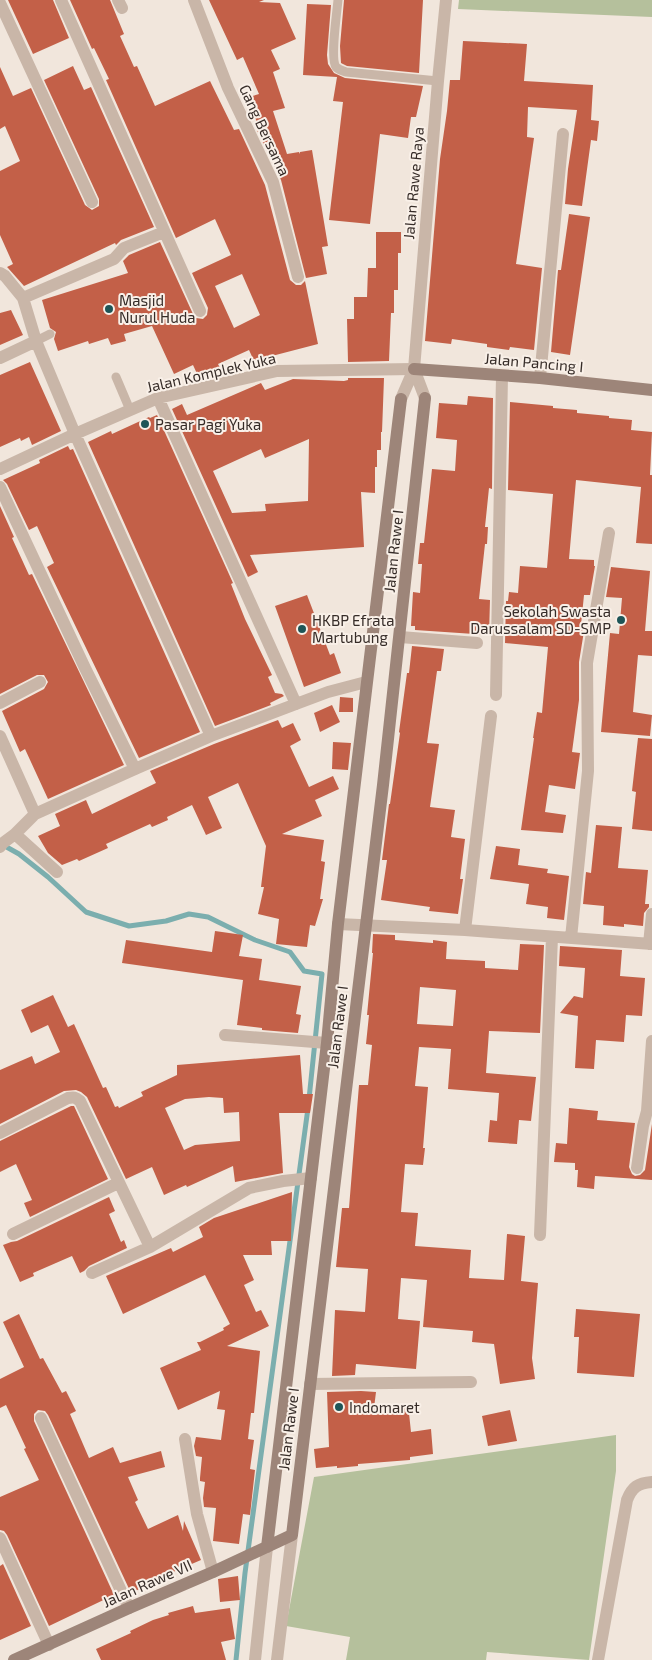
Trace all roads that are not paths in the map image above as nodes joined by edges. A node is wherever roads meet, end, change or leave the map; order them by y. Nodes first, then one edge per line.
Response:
1 (61, 0) edge
2 (194, 0) edge
3 (338, 0) edge
4 (446, 0) edge
5 (0, 3) edge
6 (438, 81) junction
7 (563, 134) dead end
8 (92, 202) dead end
9 (164, 232) junction
10 (0, 273) edge
11 (298, 277) dead end
12 (23, 298) junction
13 (200, 311) dead end
14 (50, 334) dead end
15 (36, 341) junction
16 (0, 358) edge
17 (414, 369) junction
18 (502, 376) junction
19 (116, 377) dead end
20 (540, 378) junction
21 (652, 390) edge
22 (158, 398) junction
23 (425, 398) joint
24 (401, 399) joint
25 (130, 410) junction
26 (75, 434) junction
27 (0, 469) edge
28 (0, 487) edge
29 (609, 533) dead end
30 (400, 637) junction
31 (477, 643) dead end
32 (40, 682) dead end
33 (366, 682) junction
34 (496, 695) dead end
35 (0, 703) edge
36 (296, 704) junction
37 (491, 716) dead end
38 (0, 736) edge
39 (211, 736) junction
40 (6, 763) edge
41 (135, 769) junction
42 (35, 814) junction
43 (16, 834) junction
44 (2, 845) edge
45 (57, 872) dead end
46 (652, 914) edge
47 (338, 924) junction
48 (365, 925) junction
49 (465, 930) junction
50 (552, 937) junction
51 (571, 938) junction
52 (651, 944) edge
53 (225, 1035) dead end
54 (652, 1042) edge
55 (325, 1043) junction
56 (0, 1132) edge
57 (637, 1168) dead end
58 (311, 1178) junction
59 (118, 1183) junction
60 (13, 1234) dead end
61 (540, 1235) dead end
62 (150, 1248) junction
63 (92, 1273) dead end
64 (471, 1382) dead end
65 (310, 1384) junction
66 (41, 1418) dead end
67 (184, 1439) dead end
68 (652, 1482) edge
69 (292, 1535) junction
70 (0, 1538) edge
71 (267, 1547) junction
72 (213, 1572) junction
73 (129, 1608) junction
74 (49, 1645) junction
75 (14, 1660) edge
76 (255, 1660) edge
77 (277, 1660) edge
78 (598, 1660) edge

1 - 9 street
2 - 11 street, Gang Bersama
3 - 6 lane
4 - 6 street, Jalan Rawe Raya
5 - 8 street
6 - 17 street, Jalan Rawe Raya
7 - 20 street
9 - 12 street
9 - 13 street
10 - 12 street
12 - 15 street
14 - 15 lane
15 - 16 street
15 - 26 street
17 - 18 main road, Jalan Pancing I
17 - 22 street, Jalan Komplek Yuka
17 - 23 street
17 - 24 street
18 - 20 main road, Jalan Pancing I
18 - 34 street
19 - 25 lane
20 - 21 main road, Jalan Pancing I
22 - 25 street, Jalan Komplek Yuka
22 - 36 street
23 - 30 main road, Jalan Rawe I
24 - 33 main road, Jalan Rawe I
25 - 26 street, Jalan Komplek Yuka
26 - 27 street, Jalan Komplek Yuka
26 - 39 street
28 - 41 street
29 - 51 street
30 - 31 street
30 - 48 main road, Jalan Rawe I
32 - 35 street
33 - 36 street
33 - 47 main road, Jalan Rawe I
36 - 39 street
37 - 49 street
38 - 40 street
39 - 41 street
40 - 42 street
41 - 42 street
42 - 43 street
43 - 44 street
43 - 45 street
46 - 52 street
47 - 48 street
47 - 55 main road, Jalan Rawe I
48 - 49 street
48 - 65 main road, Jalan Rawe I
49 - 50 street
50 - 51 street
50 - 61 street
51 - 52 street
53 - 55 street
54 - 57 street
55 - 58 main road, Jalan Rawe I
56 - 59 street
58 - 62 street
58 - 71 main road, Jalan Rawe I
59 - 60 street
59 - 62 street
62 - 63 street
64 - 65 street
65 - 69 main road, Jalan Rawe I
66 - 73 street
67 - 72 street
68 - 78 street
69 - 71 main road, Jalan Rawe VII
69 - 77 street, Jalan Rawe I
70 - 74 street
71 - 72 main road, Jalan Rawe VII
71 - 76 street, Jalan Rawe I
72 - 73 main road, Jalan Rawe VII
73 - 74 main road, Jalan Rawe VII
74 - 75 main road, Jalan Rawe VII

